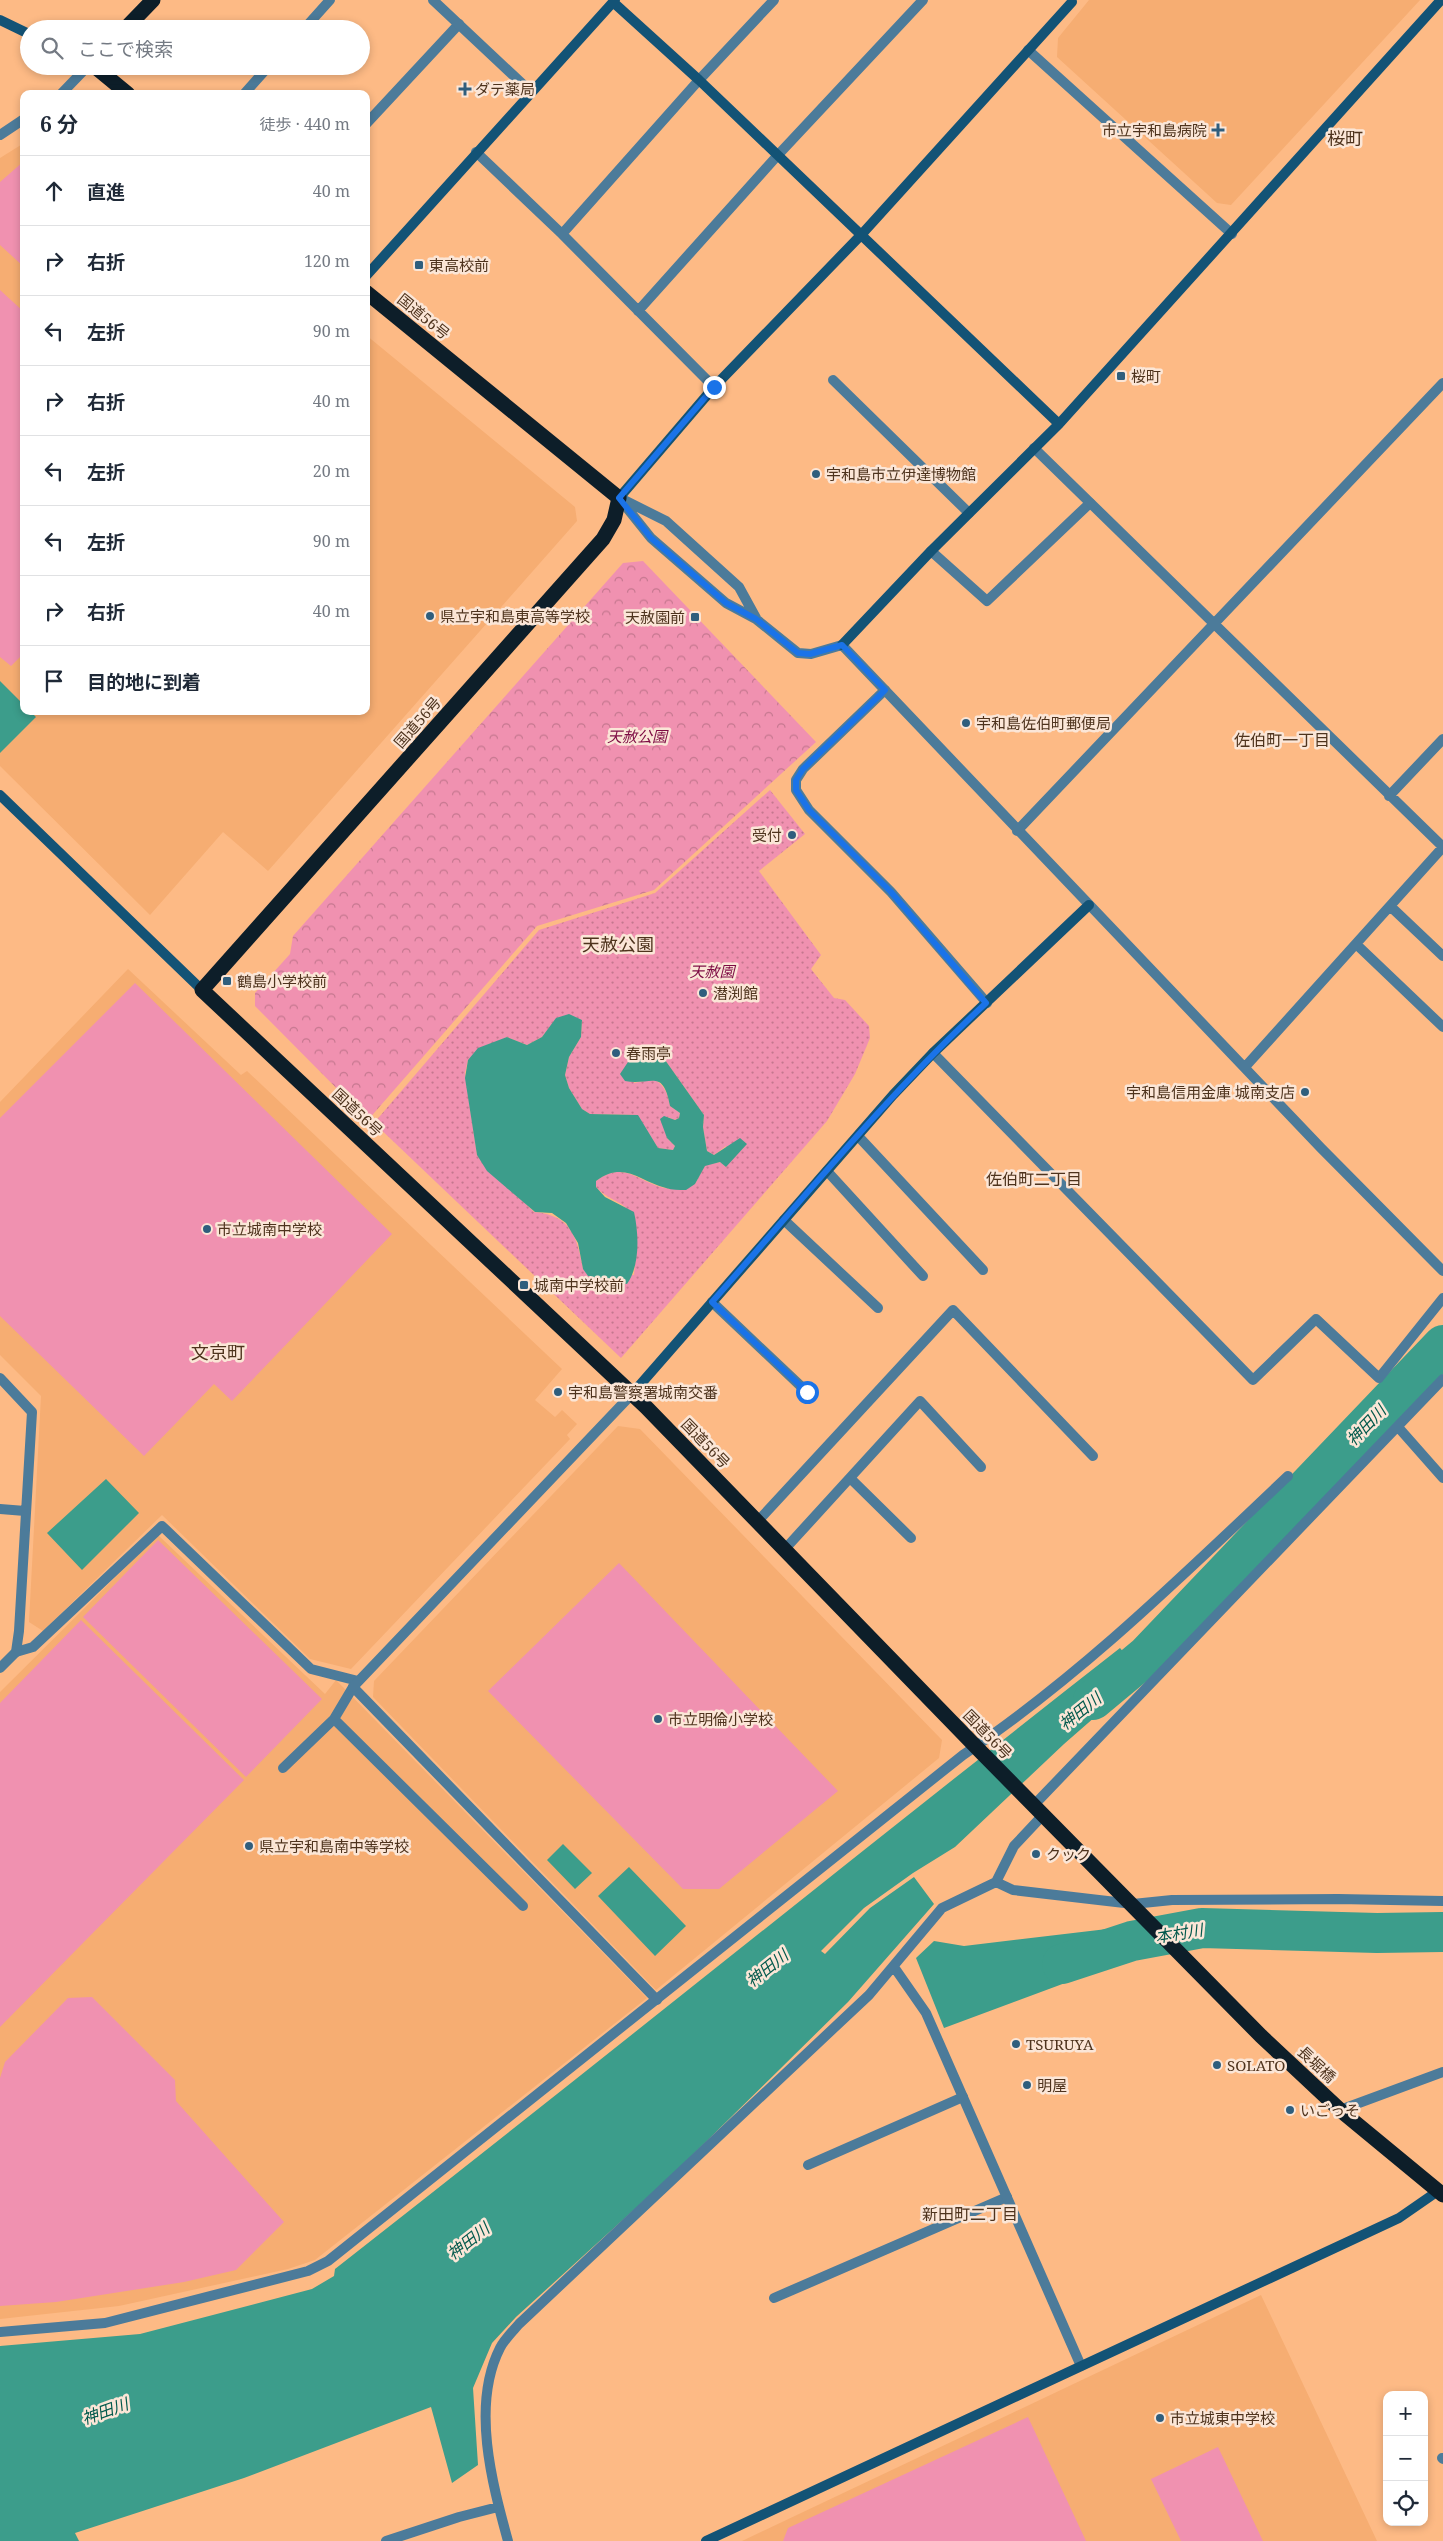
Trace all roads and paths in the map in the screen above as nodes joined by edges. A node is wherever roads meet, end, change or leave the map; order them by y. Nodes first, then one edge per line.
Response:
1 (153, 0) edge
2 (330, 0) edge
3 (433, 0) edge
4 (774, 0) edge
5 (923, 0) edge
6 (1441, 0) edge
7 (614, 1) edge
8 (1072, 1) edge
9 (0, 20) edge
10 (134, 20) edge
11 (312, 20) edge
12 (459, 24) junction
13 (20, 30) edge
14 (1028, 50) junction
15 (79, 75) edge
16 (105, 75) edge
17 (261, 75) edge
18 (699, 80) junction
19 (65, 90) edge
20 (123, 90) edge
21 (248, 90) edge
22 (531, 92) junction
23 (370, 120) edge
24 (20, 122) edge
25 (0, 135) edge
26 (476, 152) junction
27 (777, 156) junction
28 (562, 234) junction
29 (862, 234) junction
30 (1232, 234) junction
31 (370, 271) edge
32 (370, 295) edge
33 (638, 311) junction
34 (833, 380) dead end
35 (1443, 383) edge
36 (714, 387) junction
37 (1059, 424) junction
38 (1034, 448) junction
39 (619, 498) junction
40 (1090, 503) junction
41 (969, 513) junction
42 (931, 551) junction
43 (756, 619) junction
44 (1214, 624) junction
45 (842, 645) junction
46 (885, 690) junction
47 (1443, 739) edge
48 (0, 795) edge
49 (1389, 796) junction
50 (1017, 831) junction
51 (1089, 905) junction
52 (1390, 906) junction
53 (1356, 944) junction
54 (1443, 956) edge
55 (202, 990) junction
56 (986, 1003) junction
57 (1443, 1027) edge
58 (932, 1053) junction
59 (1245, 1067) junction
60 (858, 1136) junction
61 (827, 1171) junction
62 (784, 1220) junction
63 (983, 1270) dead end
64 (1443, 1271) edge
65 (923, 1276) dead end
66 (1443, 1298) edge
67 (712, 1302) junction
68 (878, 1308) dead end
69 (0, 1378) edge
70 (1443, 1379) edge
71 (807, 1392) dead end
72 (632, 1394) junction
73 (1398, 1427) junction
74 (1093, 1456) dead end
75 (981, 1467) dead end
76 (1288, 1476) dead end
77 (850, 1478) junction
78 (1443, 1478) edge
79 (0, 1509) edge
80 (25, 1511) junction
81 (758, 1521) junction
82 (911, 1538) dead end
83 (785, 1549) junction
84 (16, 1652) junction
85 (0, 1668) edge
86 (355, 1684) junction
87 (334, 1719) junction
88 (979, 1750) junction
89 (284, 1768) dead end
90 (1035, 1806) junction
91 (996, 1882) junction
92 (1443, 1901) edge
93 (1133, 1904) junction
94 (522, 1906) dead end
95 (1176, 1949) joint
96 (894, 1967) junction
97 (657, 2000) junction
98 (1443, 2072) edge
99 (963, 2097) junction
100 (1340, 2110) junction
101 (808, 2165) dead end
102 (1441, 2193) edge
103 (1007, 2197) junction
104 (774, 2298) dead end
105 (0, 2332) edge
106 (1081, 2366) junction
107 (498, 2507) junction
108 (386, 2541) edge
109 (508, 2541) edge
110 (706, 2541) edge

1 - 10 highway
2 - 11 street
3 - 12 street
4 - 18 street
5 - 27 street
6 - 30 street
7 - 18 street
7 - 22 street
8 - 14 street
9 - 13 street
12 - 22 street
12 - 23 street
14 - 29 street
14 - 30 street
15 - 19 street
16 - 20 highway
17 - 21 street
18 - 27 street
18 - 28 street
22 - 26 street
24 - 25 street
26 - 28 street
26 - 31 street
27 - 29 street
27 - 33 street
28 - 33 street
29 - 36 street
29 - 37 street
30 - 37 street
32 - 39 highway, 国道56号
33 - 36 street
34 - 41 street
35 - 44 street
36 - 39 street
37 - 38 street
38 - 40 street
38 - 41 street
39 - 43 street
39 - 43 street
39 - 55 highway, 国道56号
40 - 42 street
40 - 44 street
41 - 42 street
42 - 45 street
43 - 45 street
44 - 49 street
44 - 50 street
45 - 46 street
46 - 50 street
46 - 56 street
47 - 49 street
48 - 55 street
49 - 52 street
50 - 51 street
51 - 56 street
51 - 59 street
52 - 53 street
52 - 54 street
53 - 57 street
53 - 59 street
55 - 72 highway, 国道56号
56 - 58 street
58 - 60 street
58 - 66 street
59 - 64 street
60 - 61 street
60 - 63 street
61 - 62 street
61 - 65 street
62 - 67 street
62 - 68 street
67 - 71 street
67 - 72 street
69 - 80 street
70 - 73 street
72 - 81 highway, 国道56号
72 - 86 street
73 - 78 street
73 - 90 street
74 - 81 street
75 - 77 street
76 - 88 street
77 - 82 street
77 - 83 street
79 - 80 street
80 - 84 street
81 - 83 highway, 国道56号
83 - 88 highway, 国道56号
84 - 85 street
84 - 86 street
86 - 87 street
86 - 97 street
87 - 89 street
87 - 94 street
88 - 90 highway, 国道56号
88 - 97 street
90 - 91 street
90 - 93 highway, 国道56号
91 - 93 street
91 - 96 street
92 - 93 street
93 - 95 highway, 国道56号
95 - 100 highway, 長堀橋
96 - 99 street
96 - 107 street
97 - 105 street
98 - 100 street
99 - 101 street
99 - 103 street
100 - 102 highway, 長堀橋
102 - 106 street
103 - 104 street
103 - 106 street
106 - 110 street
107 - 108 street
107 - 109 street

